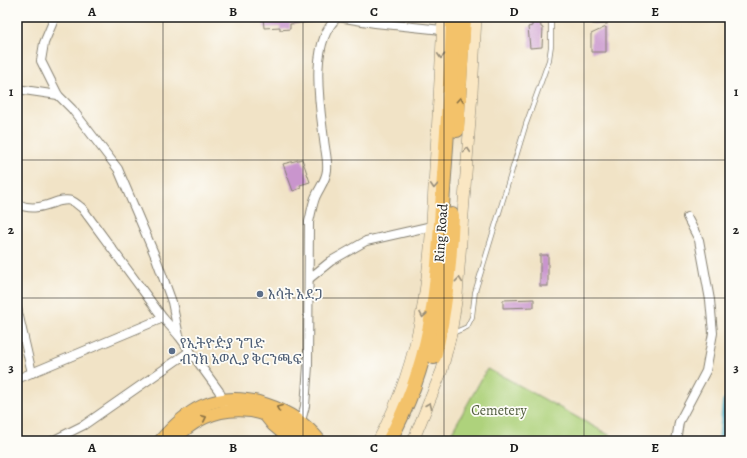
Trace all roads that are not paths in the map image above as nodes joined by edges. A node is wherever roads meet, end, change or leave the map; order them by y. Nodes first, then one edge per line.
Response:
1 (55, 17) edge
2 (442, 17) edge
3 (453, 17) edge
4 (464, 17) edge
5 (476, 17) edge
6 (551, 17) edge
7 (442, 30) junction
8 (17, 89) edge
9 (58, 95) junction
10 (17, 204) edge
11 (687, 218) dead end
12 (432, 226) junction
13 (310, 278) junction
14 (17, 308) edge
15 (163, 318) junction
16 (451, 334) junction
17 (179, 336) junction
18 (190, 351) junction
19 (32, 373) junction
20 (17, 379) edge
21 (225, 405) junction
22 (264, 414) junction
23 (301, 421) junction
24 (181, 438) edge
25 (52, 441) edge
26 (160, 441) edge
27 (292, 441) edge
28 (306, 441) edge
29 (320, 441) edge
30 (378, 441) edge
31 (389, 441) edge
32 (399, 441) edge
33 (413, 441) edge
34 (676, 441) edge

1 - 9 street
2 - 7 main road
3 - 31 highway, Ring Road
32 -> 4 highway, Ring Road
16 -> 5 main road, Ring Road
6 - 16 lane
7 -> 12 main road
7 - 13 street
8 - 9 street
9 - 17 street
10 - 15 street
11 - 34 street
12 - 13 street
12 -> 30 main road
13 - 23 street
14 - 19 street
15 - 17 street
15 - 19 street
33 -> 16 main road, Ring Road
17 - 18 street
18 - 21 street
18 - 25 street
19 - 20 street
21 - 22 main road
23 -> 21 main road
24 -> 21 main road
21 - 26 main road
22 - 27 main road
22 - 28 main road
23 - 29 main road

